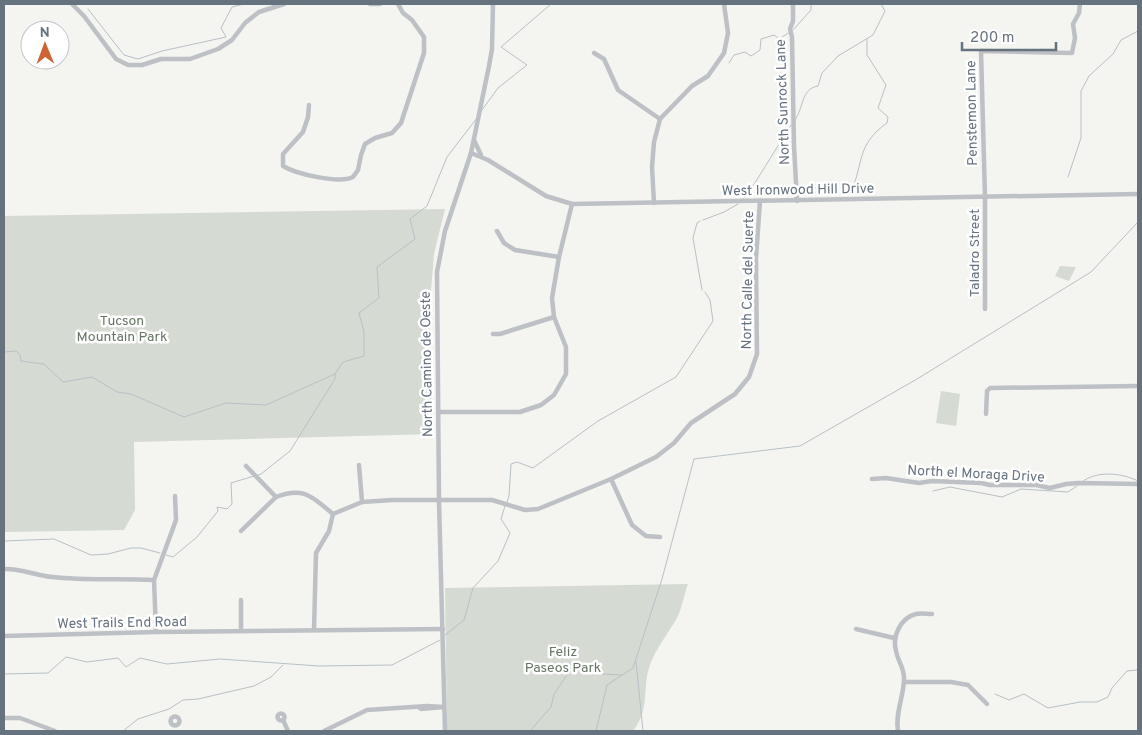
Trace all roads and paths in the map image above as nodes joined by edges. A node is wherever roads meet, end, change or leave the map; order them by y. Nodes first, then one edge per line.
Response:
1 (72, 4) edge
2 (284, 4) edge
3 (370, 4) edge
4 (380, 4) edge
5 (398, 4) edge
6 (493, 4) edge
7 (724, 4) edge
8 (793, 4) edge
9 (1080, 4) edge
10 (594, 53) dead end
11 (309, 105) dead end
12 (660, 119) junction
13 (474, 138) junction
14 (471, 153) junction
15 (484, 158) junction
16 (1138, 194) edge
17 (985, 197) junction
18 (760, 201) junction
19 (797, 201) junction
20 (654, 203) junction
21 (572, 204) junction
22 (497, 231) dead end
23 (559, 257) junction
24 (985, 308) dead end
25 (554, 318) junction
26 (493, 334) dead end
27 (1138, 386) edge
28 (438, 412) junction
29 (986, 414) dead end
30 (246, 466) dead end
31 (359, 466) dead end
32 (610, 479) junction
33 (872, 479) dead end
34 (1138, 484) edge
35 (175, 496) dead end
36 (276, 497) junction
37 (439, 501) junction
38 (362, 502) junction
39 (333, 514) junction
40 (241, 531) dead end
41 (660, 537) dead end
42 (4, 569) edge
43 (154, 580) junction
44 (241, 600) dead end
45 (932, 614) dead end
46 (443, 629) junction
47 (856, 629) dead end
48 (314, 630) junction
49 (241, 631) junction
50 (156, 632) junction
51 (4, 636) edge
52 (894, 638) junction
53 (904, 682) junction
54 (987, 704) dead end
55 (444, 707) junction
56 (4, 718) edge
57 (283, 720) dead end
58 (173, 725) dead end
59 (334, 729) edge
60 (55, 731) edge
61 (170, 731) edge
62 (288, 731) edge
63 (324, 731) edge
64 (445, 731) edge
65 (898, 731) edge

1 - 2 street
3 - 4 street
5 - 11 street
6 - 13 street, North Camino de Oeste
7 - 12 street
8 - 19 street, North Sunrock Lane
9 - 17 street, Penstemon Lane
10 - 12 street
12 - 20 street
13 - 14 street, North Camino de Oeste
13 - 15 street
14 - 15 street, West Ironwood Hill Drive
14 - 28 street, North Camino de Oeste
15 - 21 street, West Ironwood Hill Drive
16 - 17 street, West Ironwood Hill Drive
17 - 19 street, West Ironwood Hill Drive
17 - 24 street, Taladro Street
18 - 19 street, West Ironwood Hill Drive
18 - 20 street, West Ironwood Hill Drive
18 - 32 street, North Calle del Suerte
20 - 21 street, West Ironwood Hill Drive
21 - 23 street
22 - 23 street
23 - 25 street
25 - 26 street
25 - 28 street
27 - 29 street
28 - 37 street, North Camino de Oeste
30 - 36 street
31 - 38 street
32 - 37 street, North Calle del Suerte
32 - 41 street
33 - 34 street, North el Moraga Drive
35 - 43 street
36 - 39 street
36 - 40 street
37 - 38 street, North Calle del Suerte
37 - 46 street, North Camino de Oeste
38 - 39 street, North Calle del Suerte
39 - 48 street
42 - 43 street
43 - 50 street
44 - 49 street
45 - 52 street
46 - 48 street, West Trails End Road
46 - 55 street, North Camino de Oeste
47 - 52 street
48 - 49 street, West Trails End Road
49 - 50 street, West Trails End Road
50 - 51 street, West Trails End Road
52 - 53 street
53 - 54 street
53 - 65 street
55 - 59 street
55 - 64 street, North Camino de Oeste
56 - 60 street
57 - 62 street
58 - 61 street
59 - 63 street

